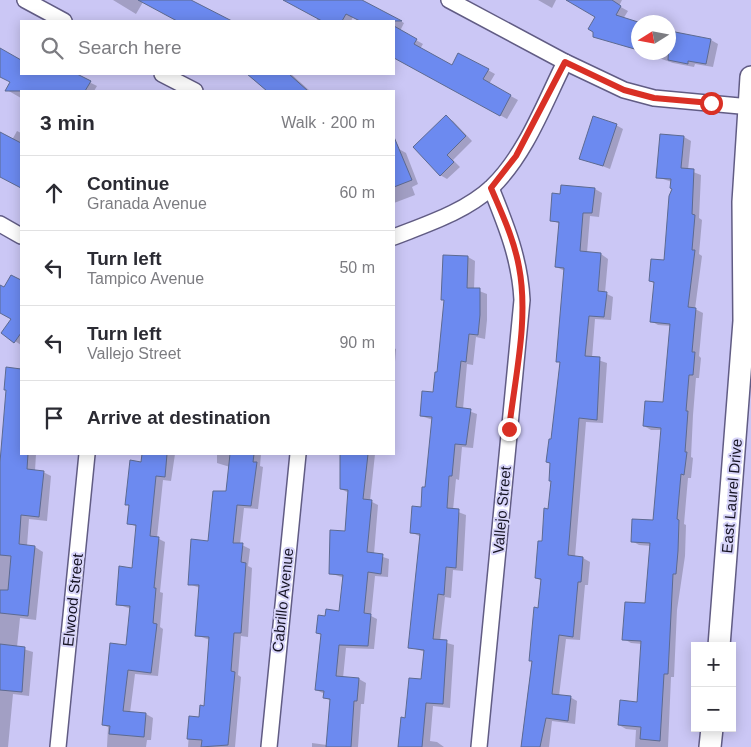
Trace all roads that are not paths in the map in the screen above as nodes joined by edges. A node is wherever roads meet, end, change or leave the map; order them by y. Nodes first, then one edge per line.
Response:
1 (25, 0) edge
2 (449, 0) edge
3 (62, 20) edge
4 (565, 62) junction
5 (164, 75) edge
6 (751, 77) edge
7 (193, 90) edge
8 (750, 107) edge
9 (491, 188) junction
10 (0, 224) edge
11 (20, 235) edge
12 (395, 237) edge
13 (87, 455) edge
14 (298, 455) edge
15 (719, 642) edge
16 (712, 732) edge
17 (58, 747) edge
18 (269, 747) edge
19 (479, 747) edge
20 (710, 747) edge

1 - 3 street
2 - 4 street
4 - 8 street
4 - 9 street
5 - 7 street
6 - 8 main road, East Laurel Drive
8 - 15 main road, East Laurel Drive
9 - 12 street
9 - 19 street, Vallejo Street
10 - 11 street
13 - 17 street, Elwood Street
14 - 18 street, Cabrillo Avenue
16 - 20 main road

